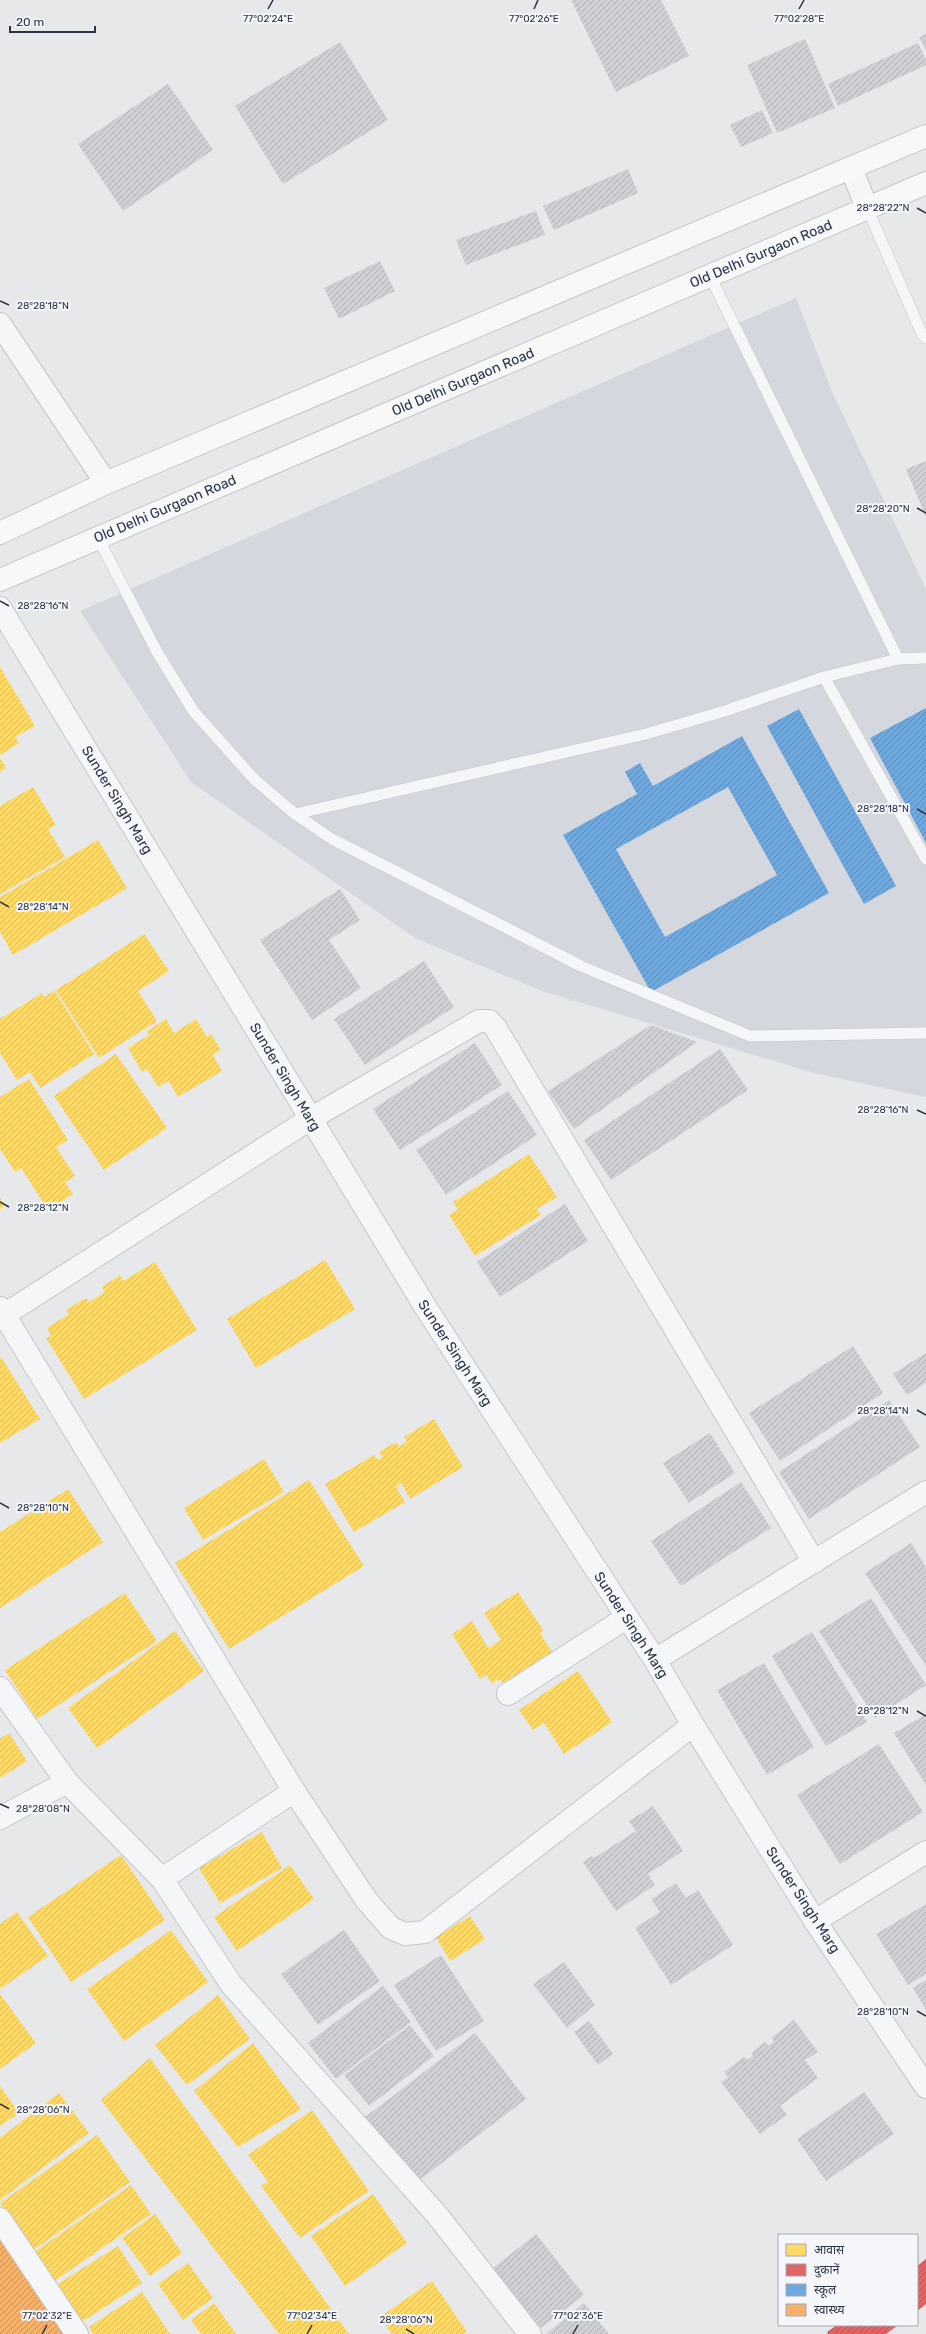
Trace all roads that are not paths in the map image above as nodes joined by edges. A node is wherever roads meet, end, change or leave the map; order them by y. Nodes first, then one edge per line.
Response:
1 (926, 136) edge
2 (851, 168) junction
3 (926, 183) edge
4 (867, 208) junction
5 (710, 276) junction
6 (0, 324) edge
7 (926, 338) edge
8 (106, 483) junction
9 (0, 533) edge
10 (98, 538) junction
11 (0, 580) edge
12 (0, 608) edge
13 (926, 658) edge
14 (898, 659) junction
15 (824, 677) junction
16 (295, 814) junction
17 (926, 859) edge
18 (926, 1033) edge
19 (310, 1119) junction
20 (2, 1312) edge
21 (926, 1492) edge
22 (814, 1562) junction
23 (626, 1618) junction
24 (655, 1660) junction
25 (0, 1688) edge
26 (508, 1694) dead end
27 (693, 1725) junction
28 (67, 1782) junction
29 (294, 1791) junction
30 (0, 1818) edge
31 (926, 1852) edge
32 (162, 1879) junction
33 (816, 1921) junction
34 (926, 2088) edge
35 (0, 2218) edge
36 (77, 2334) edge
37 (530, 2334) edge

1 - 2 main road
2 - 4 street
2 - 8 main road
3 - 4 main road, Old Delhi Gurgaon Road
4 - 5 main road, Old Delhi Gurgaon Road
4 - 7 lane
5 - 10 main road, Old Delhi Gurgaon Road
5 - 14 lane
6 - 8 street
8 - 9 main road
10 - 11 main road, Old Delhi Gurgaon Road
10 - 16 lane
12 - 19 street, Sunder Singh Marg
13 - 14 lane
14 - 15 lane
15 - 16 lane
15 - 17 lane
16 - 18 lane
19 - 20 street
19 - 22 street
19 - 23 street, Sunder Singh Marg
20 - 29 street
21 - 22 street
22 - 24 street
23 - 24 street, Sunder Singh Marg
23 - 26 street
24 - 27 street, Sunder Singh Marg
25 - 28 street
27 - 29 street
27 - 33 street, Sunder Singh Marg
28 - 30 street
28 - 32 street
29 - 32 street
31 - 33 street
32 - 37 street
33 - 34 street, Sunder Singh Marg
35 - 36 street

